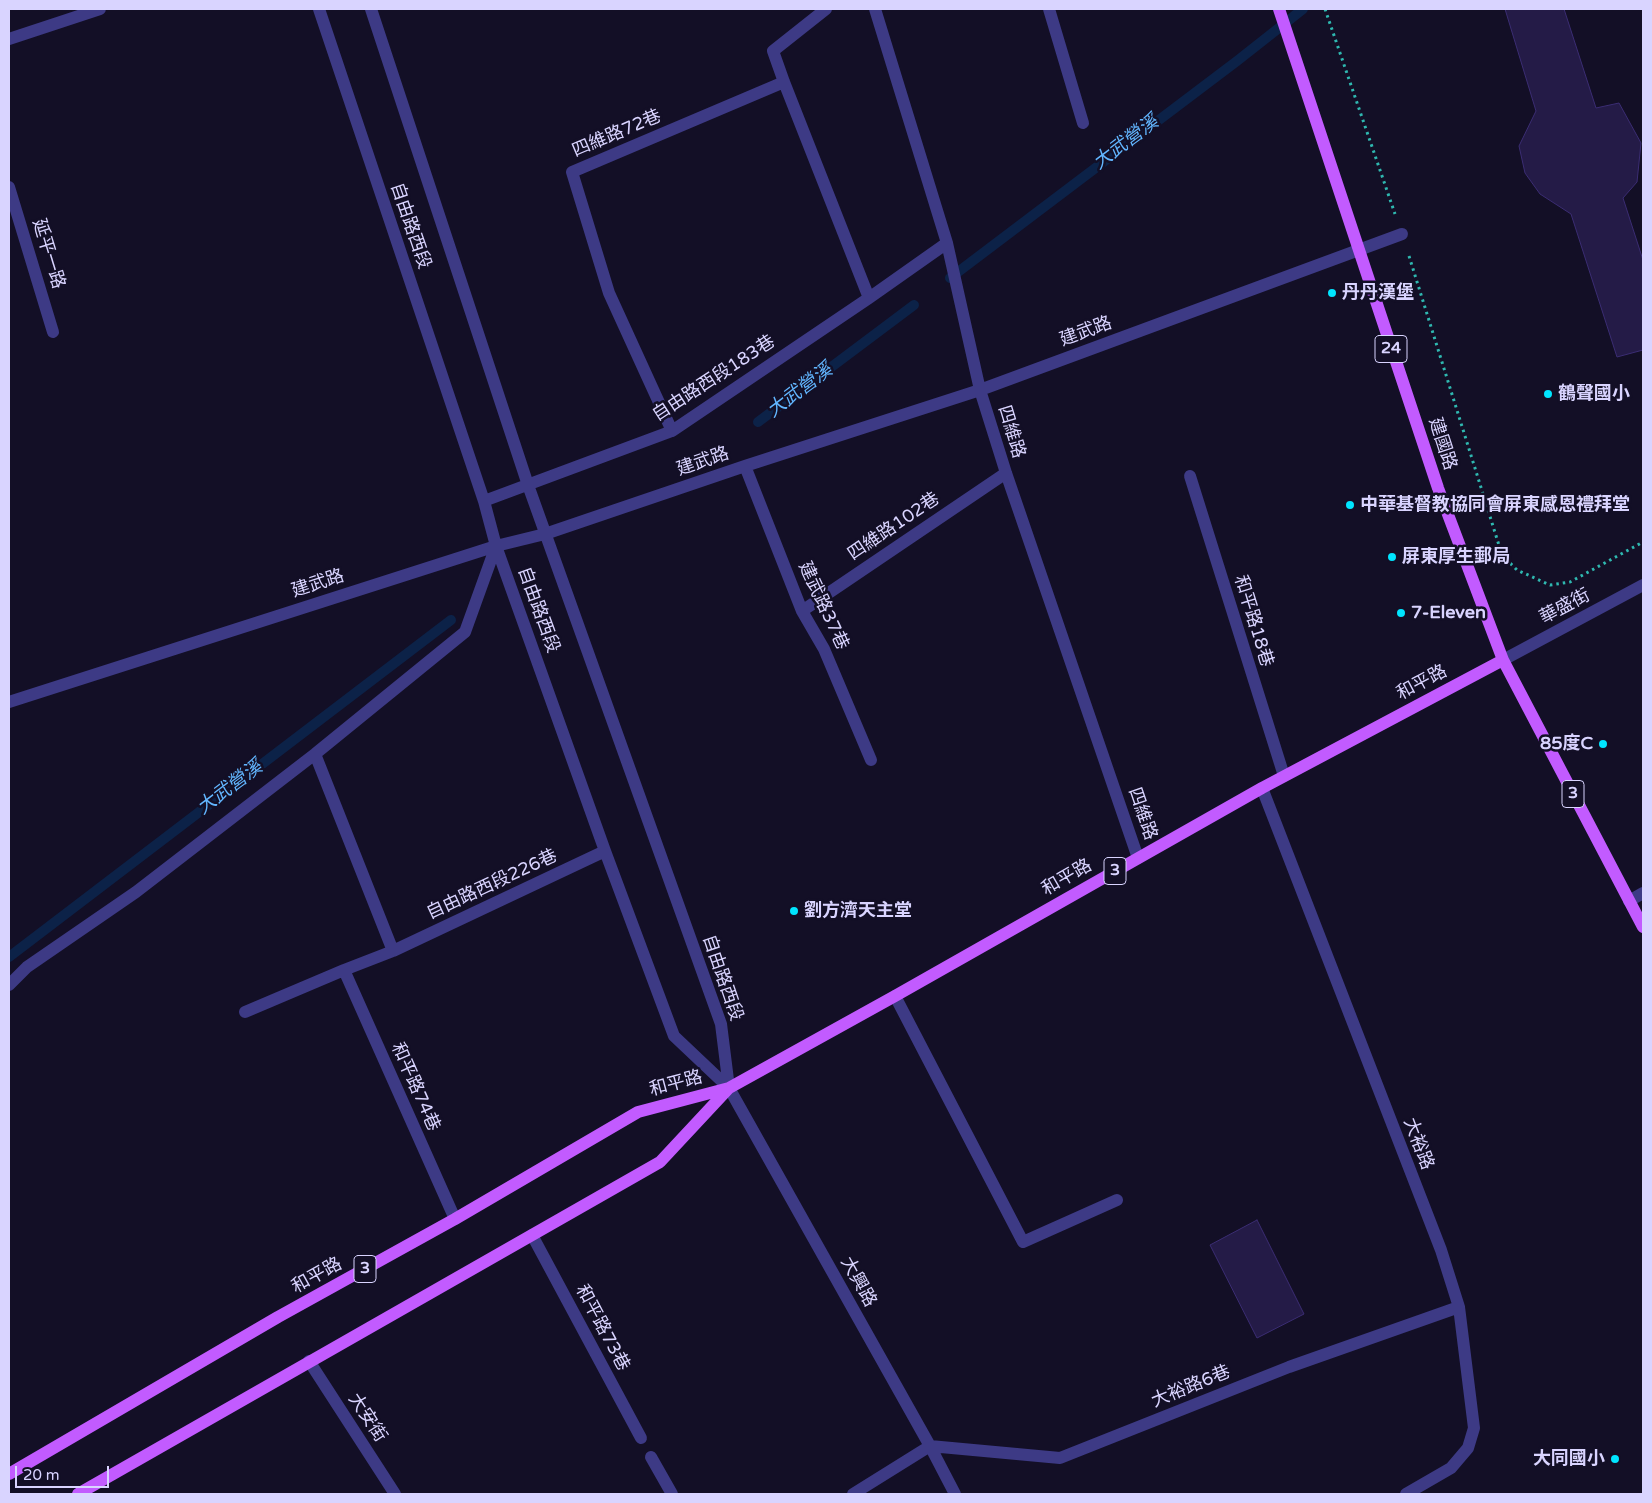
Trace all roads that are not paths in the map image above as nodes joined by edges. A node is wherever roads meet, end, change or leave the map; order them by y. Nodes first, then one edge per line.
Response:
1 (100, 9) edge
2 (319, 9) edge
3 (372, 9) edge
4 (826, 9) edge
5 (876, 9) edge
6 (1049, 9) edge
7 (1280, 10) edge
8 (9, 39) edge
9 (784, 82) junction
10 (1083, 123) dead end
11 (9, 187) edge
12 (1402, 234) road end
13 (947, 243) junction
14 (1358, 250) junction
15 (869, 298) junction
16 (53, 332) dead end
17 (980, 390) junction
18 (672, 431) junction
19 (745, 466) junction
20 (1006, 473) junction
21 (1190, 476) dead end
22 (528, 485) junction
23 (484, 501) junction
24 (545, 534) junction
25 (496, 546) junction
26 (1643, 585) edge
27 (802, 611) junction
28 (1502, 660) junction
29 (9, 702) edge
30 (315, 754) junction
31 (870, 760) dead end
32 (1284, 776) junction
33 (1262, 788) junction
34 (605, 851) junction
35 (1138, 858) junction
36 (1643, 893) edge
37 (1629, 901) junction
38 (1643, 927) edge
39 (393, 951) junction
40 (344, 970) junction
41 (9, 984) edge
42 (894, 996) junction
43 (244, 1012) dead end
44 (730, 1088) junction
45 (1117, 1200) dead end
46 (455, 1219) junction
47 (532, 1235) junction
48 (1459, 1306) junction
49 (309, 1361) junction
50 (641, 1438) dead end
51 (930, 1446) junction
52 (651, 1457) dead end
53 (9, 1474) edge
54 (78, 1494) edge
55 (395, 1494) edge
56 (672, 1494) edge
57 (853, 1494) edge
58 (955, 1494) edge
59 (1406, 1494) edge

1 - 8 street
2 - 23 street, 自由路西段
3 - 22 street, 自由路西段
4 - 9 street
5 - 13 street, 四維路
6 - 10 street
7 - 14 main road, 建國路 / 24
9 - 15 street
9 - 18 street, 四維路72巷
11 - 16 street, 延平一路
12 - 14 street, 建武路
13 - 15 street, 自由路西段183巷
13 - 17 street, 四維路
14 - 17 street, 建武路
14 - 28 main road, 建國路 / 24
15 - 18 street, 自由路西段183巷
17 - 19 street, 建武路
17 - 20 street, 四維路
18 - 22 street, 自由路西段183巷
19 - 24 street, 建武路
19 - 27 street, 建武路37巷
20 - 27 street, 四維路102巷
20 - 35 street, 四維路
21 - 32 street, 和平路18巷
22 - 23 street, 自由路西段183巷
22 - 24 street, 自由路西段
23 - 25 street, 自由路西段
24 - 25 street, 建武路
24 - 44 street, 自由路西段
25 - 29 street, 建武路
25 - 30 street
25 - 34 street, 自由路西段
26 - 28 street, 華盛街
27 - 31 street, 建武路37巷
28 - 32 main road, 和平路 / 3
28 - 37 main road, 建國路 / 3
30 - 39 street
30 - 41 street
32 - 33 main road, 和平路 / 3
33 - 35 main road, 和平路 / 3
33 - 48 street, 大裕路
34 - 39 street, 自由路西段226巷
34 - 44 street, 自由路西段
35 - 42 main road, 和平路 / 3
36 - 37 street
37 - 38 main road, 建國路 / 3
39 - 40 street, 自由路西段226巷
40 - 43 street, 自由路西段226巷
40 - 46 street, 和平路74巷
42 - 44 main road, 和平路 / 3
42 - 45 street
44 - 46 main road, 和平路 / 3
44 - 47 main road, 和平路 / 3
44 - 51 street, 大興路
46 - 53 main road, 和平路 / 3
47 - 49 main road, 和平路 / 3
47 - 50 street, 和平路73巷
48 - 51 street, 大裕路6巷
48 - 59 street, 大裕路
49 - 54 main road, 和平路 / 3
49 - 55 street, 大安街
51 - 57 street
51 - 58 street, 大興路
52 - 56 street

